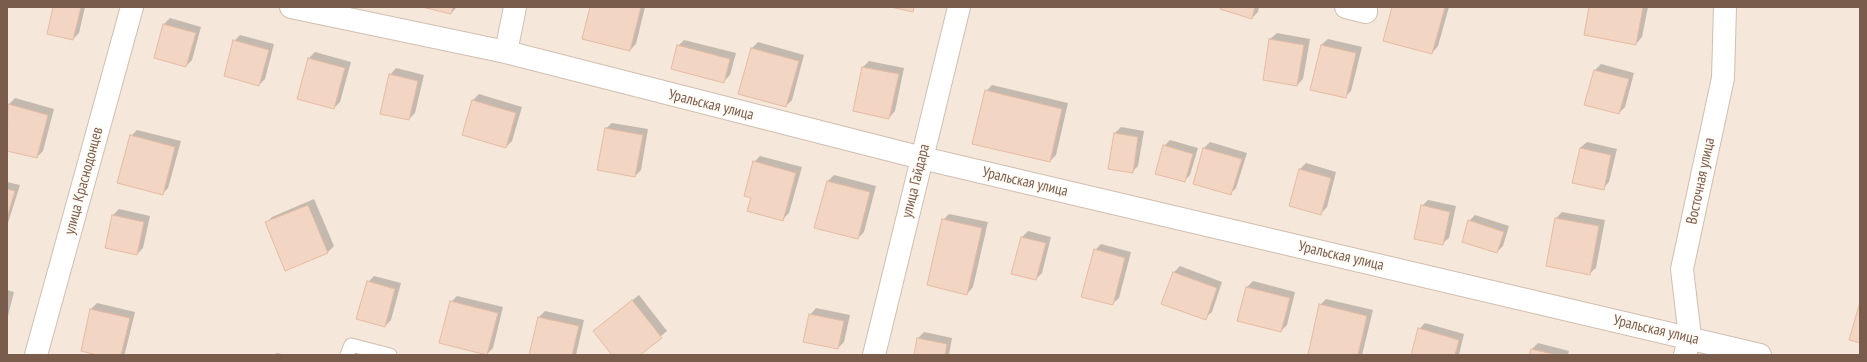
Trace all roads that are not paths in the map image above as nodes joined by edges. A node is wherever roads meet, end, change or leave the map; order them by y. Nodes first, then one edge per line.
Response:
1 (132, 7) edge
2 (291, 7) edge
3 (516, 7) edge
4 (959, 7) edge
5 (1346, 7) edge
6 (1366, 7) edge
7 (1725, 7) edge
8 (506, 52) junction
9 (922, 158) junction
10 (1687, 346) edge
11 (36, 355) edge
12 (348, 355) edge
13 (390, 355) edge
14 (874, 355) edge
15 (1760, 355) edge

1 - 11 street, улица Краснодонцев
2 - 8 street, Уральская улица
3 - 8 street
4 - 9 street, улица Гайдара
5 - 6 street
7 - 10 street, Восточная улица
8 - 9 street, Уральская улица
9 - 10 street, Уральская улица
9 - 14 street, улица Гайдара
10 - 15 street, Уральская улица
12 - 13 lane

